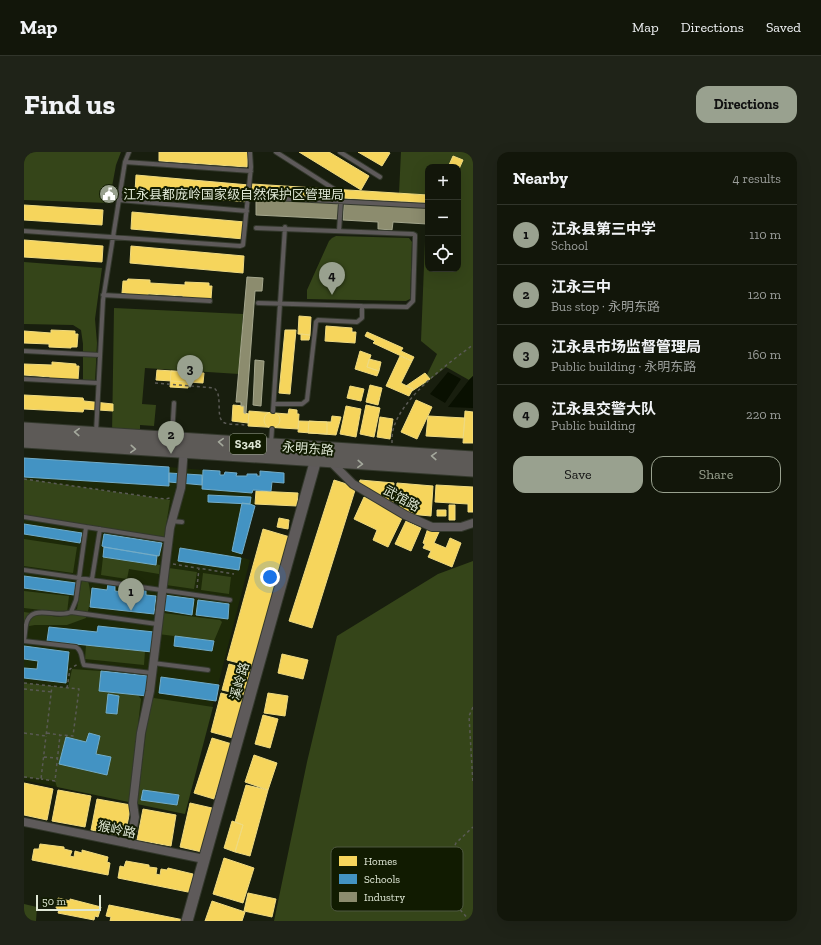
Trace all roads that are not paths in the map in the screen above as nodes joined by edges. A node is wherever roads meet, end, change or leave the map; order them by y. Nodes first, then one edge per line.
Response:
1 (129, 152) edge
2 (250, 152) edge
3 (276, 152) edge
4 (340, 152) edge
5 (125, 162) junction
6 (251, 170) junction
7 (380, 177) dead end
8 (334, 189) dead end
9 (254, 196) dead end
10 (119, 200) junction
11 (341, 201) junction
12 (425, 206) edge
13 (247, 211) junction
14 (256, 228) dead end
15 (285, 228) junction
16 (24, 231) edge
17 (340, 231) junction
18 (112, 237) junction
19 (103, 295) junction
20 (210, 301) dead end
21 (258, 303) dead end
22 (280, 304) junction
23 (362, 306) junction
24 (24, 351) edge
25 (100, 355) junction
26 (24, 379) edge
27 (98, 383) junction
28 (174, 403) dead end
29 (274, 404) junction
30 (273, 411) dead end
31 (24, 429) edge
32 (272, 429) dead end
33 (96, 433) junction
34 (24, 441) edge
35 (180, 443) junction
36 (271, 446) junction
37 (317, 455) junction
38 (473, 458) edge
39 (331, 462) junction
40 (473, 470) edge
41 (24, 517) edge
42 (171, 521) junction
43 (182, 522) dead end
44 (473, 523) edge
45 (86, 527) junction
46 (100, 529) junction
47 (168, 540) junction
48 (24, 570) edge
49 (79, 577) junction
50 (92, 579) junction
51 (162, 590) junction
52 (230, 600) dead end
53 (71, 612) junction
54 (26, 619) edge
55 (157, 624) junction
56 (24, 640) edge
57 (153, 663) junction
58 (208, 670) dead end
59 (152, 673) junction
60 (24, 822) edge
61 (130, 844) junction
62 (204, 859) junction
63 (187, 921) edge

1 - 5 lane
2 - 6 lane
3 - 8 lane
4 - 7 lane
5 - 6 lane
5 - 10 lane
6 - 13 lane
9 - 11 lane
10 - 13 lane
10 - 18 lane
11 - 12 lane
11 - 17 lane
13 - 18 lane
14 - 15 lane
15 - 17 lane
15 - 22 lane
16 - 18 lane
17 - 23 lane
18 - 19 lane
19 - 20 lane
19 - 25 lane
21 - 22 lane
22 - 23 lane
22 - 29 lane
23 - 29 lane
24 - 25 lane
25 - 27 lane
26 - 27 lane
27 - 33 lane
28 - 35 lane
29 - 30 lane
33 -> 31 main road, 永明东路 / S348
32 - 36 lane
33 - 35 main road, 永明东路 / S348
34 -> 35 main road, 永明东路 / S348
36 -> 35 main road, 永明东路 / S348
35 - 37 main road, 永明东路 / S348
35 - 42 street
36 - 37 main road, 永明东路 / S348
38 -> 37 main road, 永明东路 / S348
37 - 39 main road, 永明东路 / S348
37 - 62 street, 溪岭路
39 -> 40 main road, 永明东路 / S348
39 - 44 street, 武馆路
41 - 45 lane
42 - 43 lane
42 - 47 street
45 - 46 lane
45 - 49 lane
46 - 47 lane
46 - 50 lane
47 - 51 street
48 - 49 lane
49 - 50 lane
49 - 53 lane
50 - 51 lane
51 - 52 lane
51 - 55 street
53 - 54 lane
53 - 55 lane
54 - 56 lane
55 - 57 street
56 - 59 lane
57 - 58 lane
57 - 59 street
59 - 61 street
60 - 61 street, 猴岭路
61 - 62 street, 猴岭路
62 - 63 street, 溪岭路

